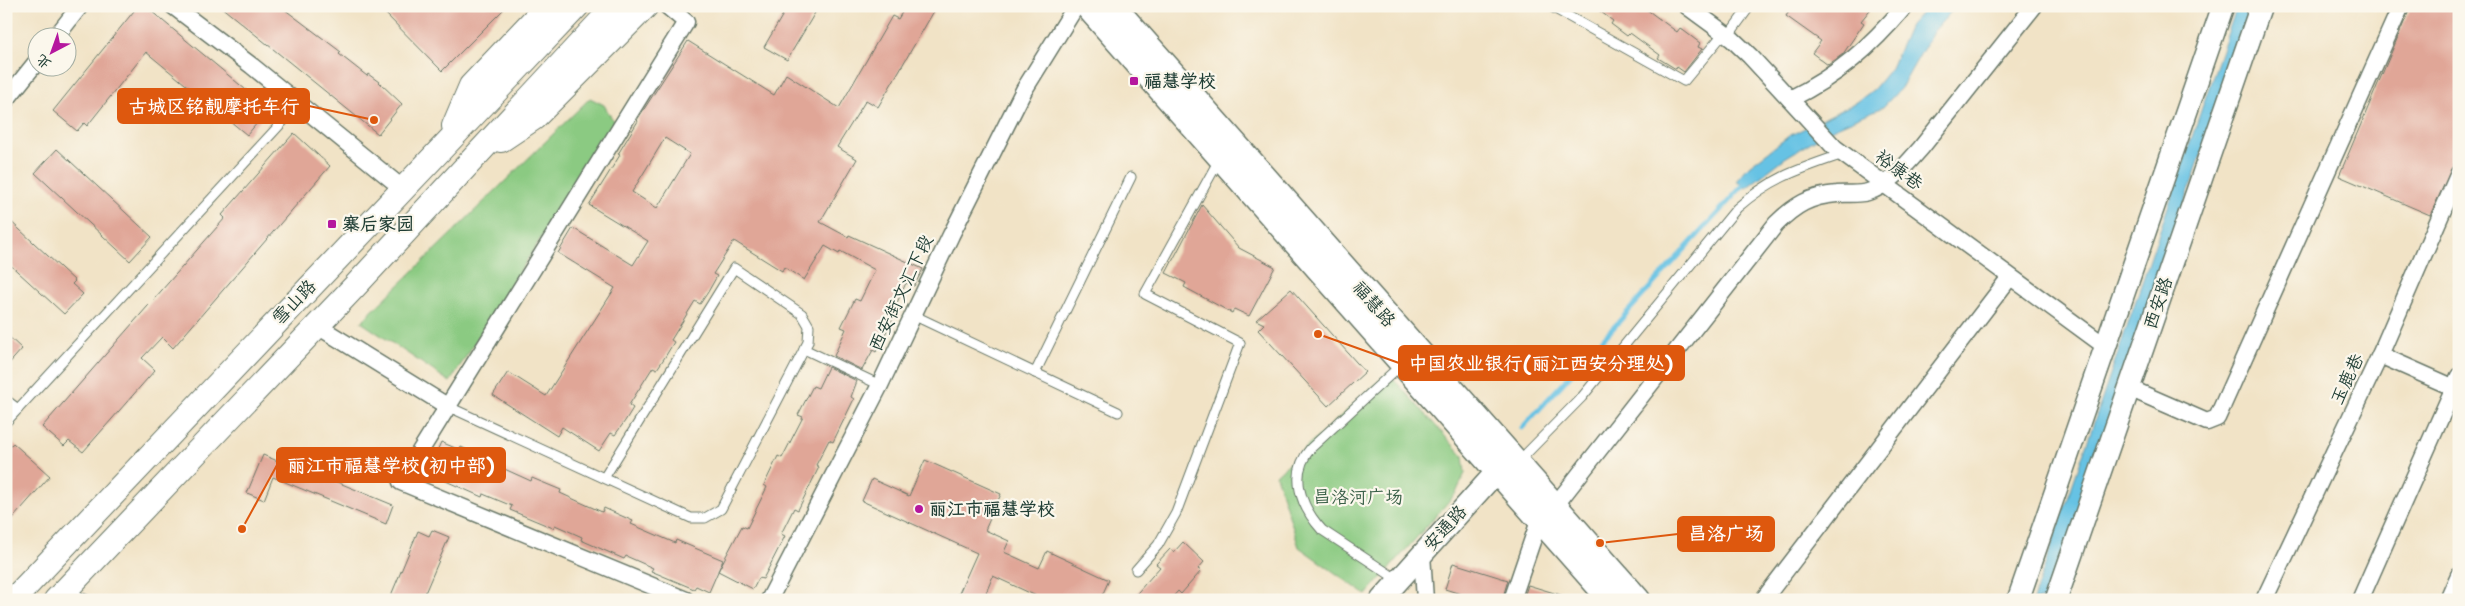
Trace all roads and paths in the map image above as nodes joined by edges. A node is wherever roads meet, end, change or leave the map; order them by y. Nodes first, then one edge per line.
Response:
1 (80, 6) edge
2 (173, 6) edge
3 (547, 6) edge
4 (577, 6) edge
5 (615, 6) edge
6 (646, 6) edge
7 (667, 6) edge
8 (1076, 6) edge
9 (1088, 6) edge
10 (1112, 6) edge
11 (1550, 6) edge
12 (1686, 6) edge
13 (1750, 6) edge
14 (1905, 6) edge
15 (2034, 6) edge
16 (2223, 6) edge
17 (2261, 6) edge
18 (2401, 6) edge
19 (63, 28) edge
20 (1726, 35) junction
21 (28, 72) edge
22 (6, 100) edge
23 (299, 104) junction
24 (1794, 105) junction
25 (447, 142) junction
26 (1839, 151) junction
27 (1221, 157) junction
28 (470, 160) junction
29 (2459, 173) edge
30 (1132, 177) dead end
31 (1884, 184) junction
32 (402, 188) junction
33 (2010, 277) junction
34 (913, 316) junction
35 (316, 325) junction
36 (2105, 346) junction
37 (804, 349) junction
38 (2380, 355) junction
39 (1402, 364) junction
40 (1035, 373) junction
41 (880, 385) junction
42 (2457, 385) edge
43 (2129, 388) junction
44 (6, 400) edge
45 (447, 406) junction
46 (18, 409) junction
47 (1118, 412) dead end
48 (6, 422) edge
49 (1508, 464) junction
50 (604, 478) junction
51 (1547, 512) junction
52 (1422, 554) junction
53 (1136, 570) dead end
54 (2459, 575) edge
55 (1398, 580) junction
56 (60, 595) edge
57 (1603, 595) edge
58 (13, 600) edge
59 (87, 600) edge
60 (686, 600) edge
61 (769, 600) edge
62 (1381, 600) edge
63 (1425, 600) edge
64 (1512, 600) edge
65 (1638, 600) edge
66 (1763, 600) edge
67 (2018, 600) edge
68 (2056, 600) edge
69 (2264, 600) edge
70 (2360, 600) edge
71 (2448, 600) edge

1 - 19 street
2 - 23 street
3 - 25 main road
4 - 25 main road, 雪山路
5 - 28 main road, 雪山路
6 - 28 main road
7 - 45 street
8 - 34 street, 西安街文汇下段
9 - 27 main road, 福慧路
10 - 49 main road, 福慧路
11 - 20 lane
12 - 20 street, 裕康巷
13 - 20 lane
14 - 24 street
15 - 31 street
16 - 36 street, 西安路
17 - 43 street, 西安路
18 - 43 street
20 - 24 street, 裕康巷
21 - 22 street
23 - 32 street
23 - 46 lane
24 - 26 street, 裕康巷
25 - 32 main road, 雪山路
26 - 31 street, 裕康巷
26 - 49 lane
27 - 39 main road, 福慧路
27 - 53 lane
28 - 35 main road, 雪山路
29 - 38 street, 玉鹿巷
30 - 40 lane
31 - 33 street, 裕康巷
31 - 51 street
32 - 58 main road, 雪山路
33 - 36 street, 裕康巷
33 - 66 street
34 - 40 lane
34 - 41 street, 西安街文汇下段
35 - 45 street
35 - 56 main road, 雪山路
36 - 67 street, 西安路
37 - 41 lane
37 - 50 lane
37 - 50 lane
38 - 42 street
38 - 69 street, 玉鹿巷
39 - 49 main road, 福慧路
39 - 55 lane
40 - 47 lane
41 - 61 street, 西安街文汇下段
42 - 70 street
43 - 68 street, 西安路
44 - 46 lane
45 - 50 lane
45 - 60 street
46 - 48 lane
49 - 51 main road, 福慧路
49 - 52 street, 安通路
51 - 57 main road, 福慧路
51 - 64 street
51 - 65 main road, 福慧路
52 - 55 street, 安通路
52 - 63 street
54 - 71 street
55 - 62 street, 安通路
56 - 59 lane

